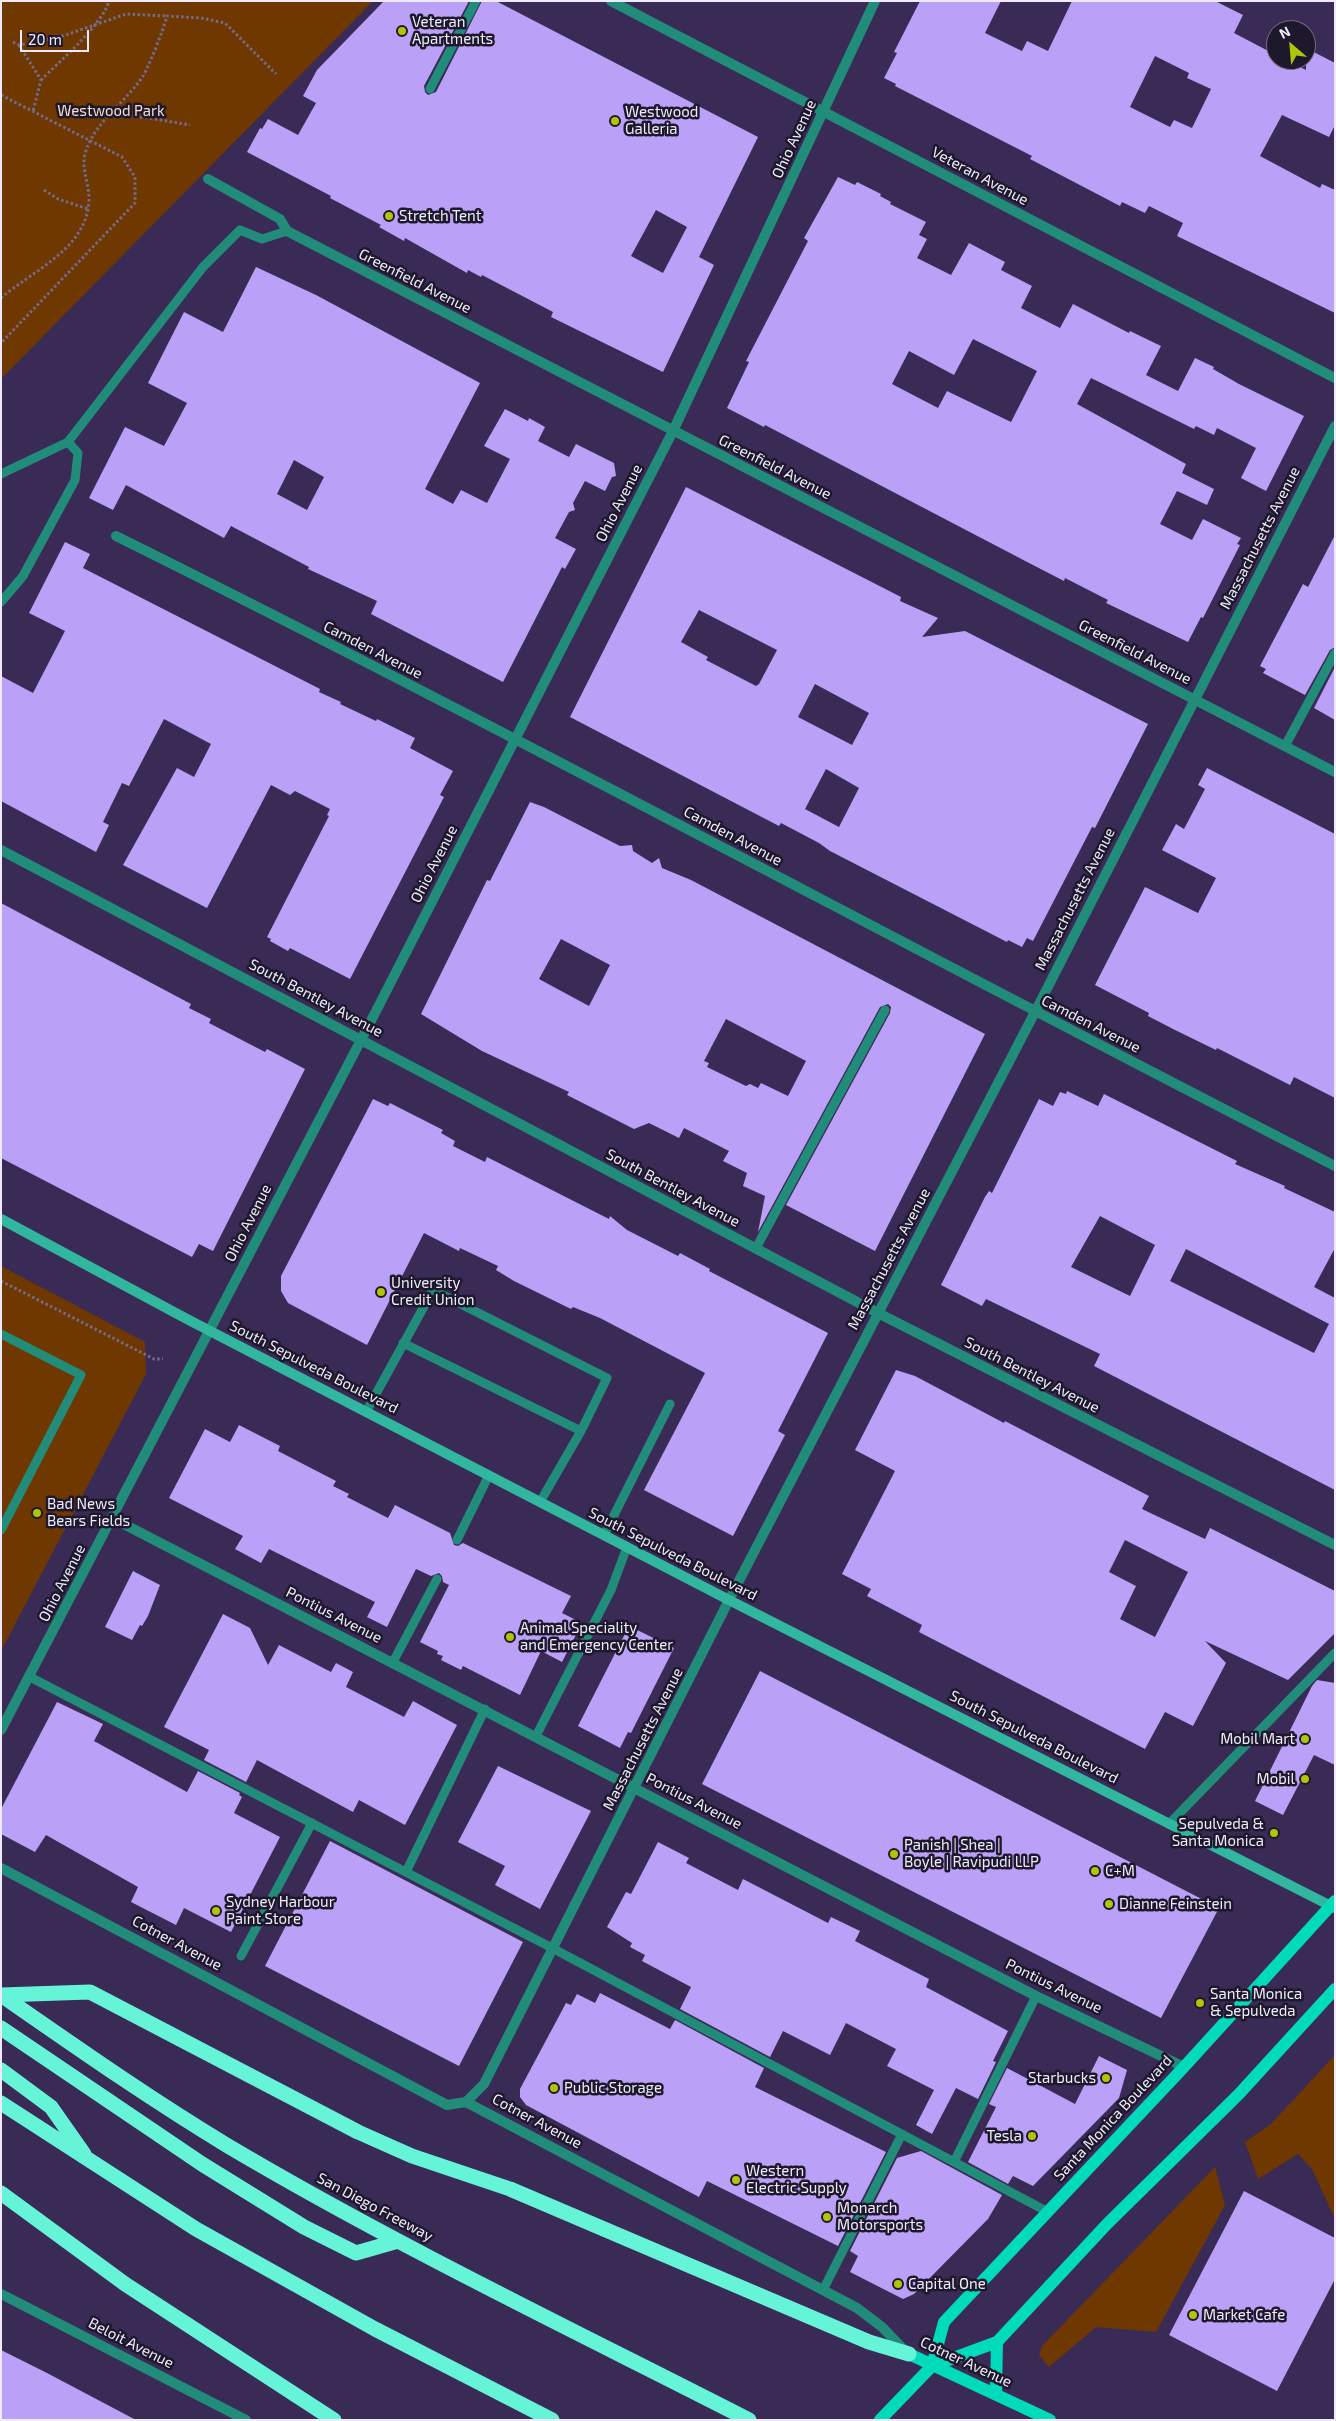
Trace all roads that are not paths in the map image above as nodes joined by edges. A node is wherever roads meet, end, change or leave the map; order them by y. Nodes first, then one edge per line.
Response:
1 (476, 1) edge
2 (611, 1) edge
3 (875, 1) edge
4 (430, 89) dead end
5 (823, 112) junction
6 (208, 179) dead end
7 (287, 231) junction
8 (1335, 378) edge
9 (1335, 426) edge
10 (673, 431) junction
11 (68, 442) junction
12 (1, 474) edge
13 (116, 536) dead end
14 (1, 602) edge
15 (1335, 653) edge
16 (1194, 699) junction
17 (514, 739) junction
18 (1285, 746) junction
19 (1335, 772) edge
20 (1, 850) edge
21 (885, 1010) dead end
22 (1035, 1012) junction
23 (361, 1038) junction
24 (1335, 1166) edge
25 (1, 1219) edge
26 (756, 1248) junction
27 (878, 1313) junction
28 (209, 1330) junction
29 (1, 1334) edge
30 (403, 1343) junction
31 (670, 1404) dead end
32 (366, 1412) junction
33 (581, 1430) junction
34 (489, 1476) junction
35 (540, 1502) junction
36 (112, 1518) junction
37 (1, 1530) edge
38 (604, 1535) junction
39 (457, 1540) dead end
40 (1335, 1546) edge
41 (627, 1547) junction
42 (437, 1579) dead end
43 (729, 1600) junction
44 (1335, 1653) edge
45 (393, 1662) junction
46 (30, 1677) junction
47 (484, 1710) junction
48 (1, 1730) edge
49 (536, 1736) junction
50 (635, 1788) junction
51 (312, 1823) junction
52 (1170, 1823) junction
53 (1, 1868) edge
54 (406, 1872) junction
55 (1333, 1905) edge
56 (554, 1949) junction
57 (241, 1956) dead end
58 (1335, 1989) edge
59 (1, 1995) edge
60 (1036, 1996) junction
61 (1, 2028) edge
62 (1184, 2067) junction
63 (1, 2070) edge
64 (466, 2102) junction
65 (1, 2103) edge
66 (902, 2134) junction
67 (88, 2160) junction
68 (954, 2162) junction
69 (1, 2194) edge
70 (1048, 2212) junction
71 (398, 2240) junction
72 (823, 2290) junction
73 (1, 2294) edge
74 (997, 2342) junction
75 (909, 2354) junction
76 (932, 2366) junction
77 (996, 2393) junction
78 (246, 2420) edge
79 (334, 2420) edge
80 (552, 2420) edge
81 (749, 2420) edge
82 (880, 2420) edge
83 (1050, 2420) edge

1 - 4 lane
2 - 5 street, Veteran Avenue
3 - 5 street, Ohio Avenue
5 - 8 street, Veteran Avenue
5 - 10 street, Ohio Avenue
6 - 7 street, Greenfield Avenue
7 - 10 street, Greenfield Avenue
7 - 11 lane
9 - 16 street, Massachusetts Avenue
10 - 16 street, Greenfield Avenue
10 - 17 street, Ohio Avenue
11 - 12 lane
11 - 14 lane
13 - 17 street, Camden Avenue
15 - 18 lane
16 - 18 street, Greenfield Avenue
16 - 22 street, Massachusetts Avenue
17 - 22 street, Camden Avenue
17 - 23 street, Ohio Avenue
18 - 19 street, Greenfield Avenue
20 - 23 street, South Bentley Avenue
21 - 26 lane
22 - 24 street, Camden Avenue
22 - 27 street, Massachusetts Avenue
23 - 26 street, South Bentley Avenue
23 - 28 street, Ohio Avenue
25 - 28 main road, South Sepulveda Boulevard
26 - 27 street, South Bentley Avenue
27 - 40 street, South Bentley Avenue
27 - 43 street, Massachusetts Avenue
28 - 32 main road, South Sepulveda Boulevard
28 - 36 street, Ohio Avenue
29 - 37 lane
30 - 32 lane
30 - 33 lane
30 - 33 lane
31 - 38 lane
32 - 34 main road, South Sepulveda Boulevard
33 - 35 lane
34 - 35 main road, South Sepulveda Boulevard
34 - 39 lane
35 - 38 main road, South Sepulveda Boulevard
36 - 45 street, Pontius Avenue
36 - 46 street, Ohio Avenue
38 - 41 main road, South Sepulveda Boulevard
41 - 43 main road, South Sepulveda Boulevard
41 - 49 lane
42 - 45 lane
43 - 50 street, Massachusetts Avenue
43 - 52 main road, South Sepulveda Boulevard
44 - 52 lane
45 - 47 street, Pontius Avenue
46 - 48 street, Ohio Avenue
46 - 51 lane
47 - 49 street, Pontius Avenue
47 - 54 lane
49 - 50 street, Pontius Avenue
50 - 56 street, Massachusetts Avenue
50 - 60 street, Pontius Avenue
51 - 54 lane
51 - 57 lane
52 - 55 main road, South Sepulveda Boulevard
53 - 64 street, Cotner Avenue
54 - 56 lane
55 - 62 main road, Santa Monica Boulevard
56 - 64 street, Massachusetts Avenue
56 - 66 lane
58 - 74 main road, Santa Monica Boulevard
59 - 71 highway, San Diego Freeway
59 - 75 highway
60 - 62 street, Pontius Avenue
60 - 68 lane
61 - 71 highway
62 - 70 main road, Santa Monica Boulevard
63 - 67 highway
64 - 72 street, Cotner Avenue
65 - 67 highway
66 - 68 lane
66 - 72 lane
67 - 80 highway
68 - 70 lane
69 - 79 highway
70 - 76 main road, Santa Monica Boulevard
71 - 81 highway, San Diego Freeway
72 - 75 street, Cotner Avenue
73 - 78 street, Beloit Avenue
74 - 76 main road, Santa Monica Boulevard
74 - 77 main road
75 - 76 main road, Cotner Avenue
76 - 77 main road, Cotner Avenue
76 - 82 main road, Santa Monica Boulevard
77 - 83 main road, Cotner Avenue

